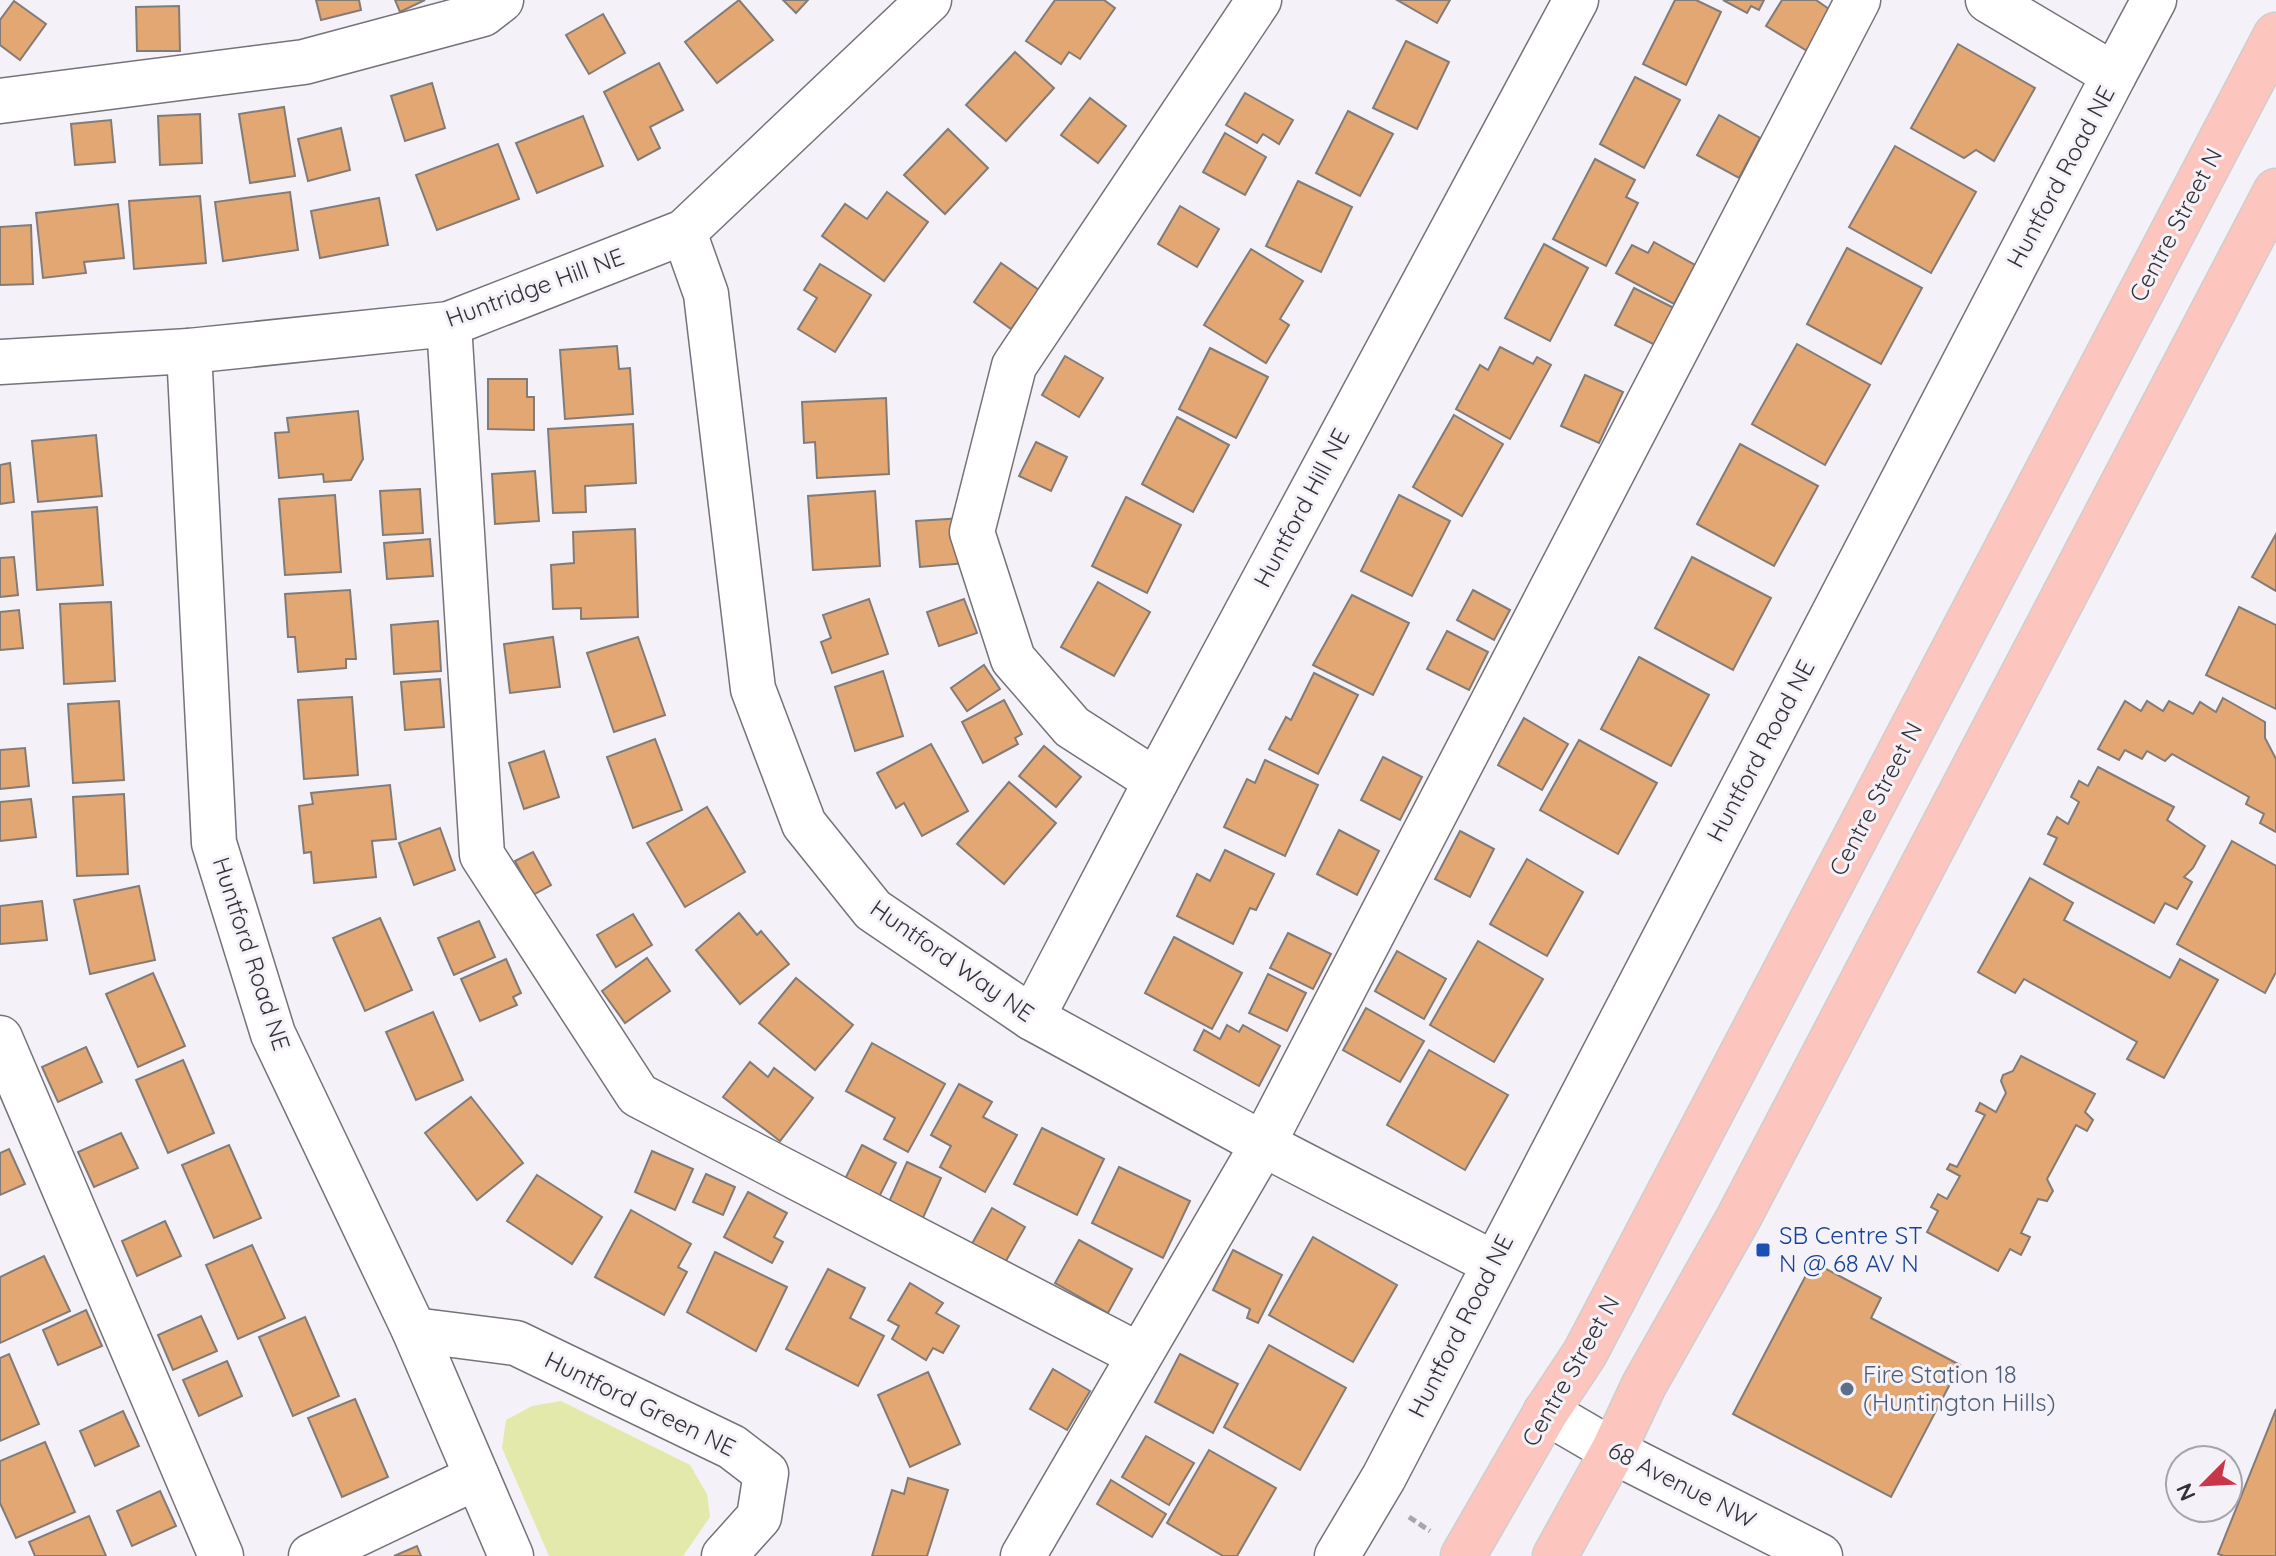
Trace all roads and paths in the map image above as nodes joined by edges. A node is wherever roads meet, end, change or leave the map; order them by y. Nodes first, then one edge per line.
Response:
1 (501, 0) edge
2 (929, 0) edge
3 (1259, 0) edge
4 (1576, 0) edge
5 (1858, 0) edge
6 (1988, 0) edge
7 (2154, 0) edge
8 (2276, 35) edge
9 (2114, 75) junction
10 (0, 101) edge
11 (2276, 191) edge
12 (684, 232) junction
13 (449, 324) junction
14 (189, 351) junction
15 (0, 362) edge
16 (1156, 781) junction
17 (1032, 1018) junction
18 (0, 1038) edge
19 (1263, 1144) junction
20 (1493, 1263) junction
21 (414, 1330) junction
22 (1139, 1355) junction
23 (1546, 1412) junction
24 (1613, 1451) junction
25 (477, 1477) junction
26 (221, 1556) edge
27 (311, 1556) edge
28 (511, 1556) edge
29 (724, 1556) edge
30 (1023, 1556) edge
31 (1337, 1556) edge
32 (1463, 1556) edge
33 (1555, 1556) edge
34 (1820, 1556) edge

1 - 10 street
2 - 12 street, Huntridge Hill NE
3 - 16 street
4 - 16 street, Huntford Hill NE
5 - 19 street
6 - 9 street, Huntford Road NE
7 - 9 street
8 - 23 main road, Centre Street N
9 - 20 street, Huntford Road NE
11 - 24 main road
12 - 13 street, Huntridge Hill NE
12 - 17 street, Huntford Way NE
13 - 14 street, Huntridge Hill NE
13 - 22 street
14 - 15 street, Huntridge Hill NE
14 - 21 street, Huntford Road NE
16 - 17 street, Huntford Hill NE
17 - 19 street, Huntford Way NE
18 - 26 street
19 - 20 street, Huntford Way NE
19 - 22 street
20 - 31 street, Huntford Road NE
21 - 25 street, Huntford Road NE
21 - 29 street, Huntford Green NE
22 - 30 street
23 - 24 street, 68 Avenue NW
23 - 32 main road, Centre Street N
24 - 33 main road
24 - 34 street, 68 Avenue NW
25 - 27 street
25 - 28 street, Huntford Road NE

